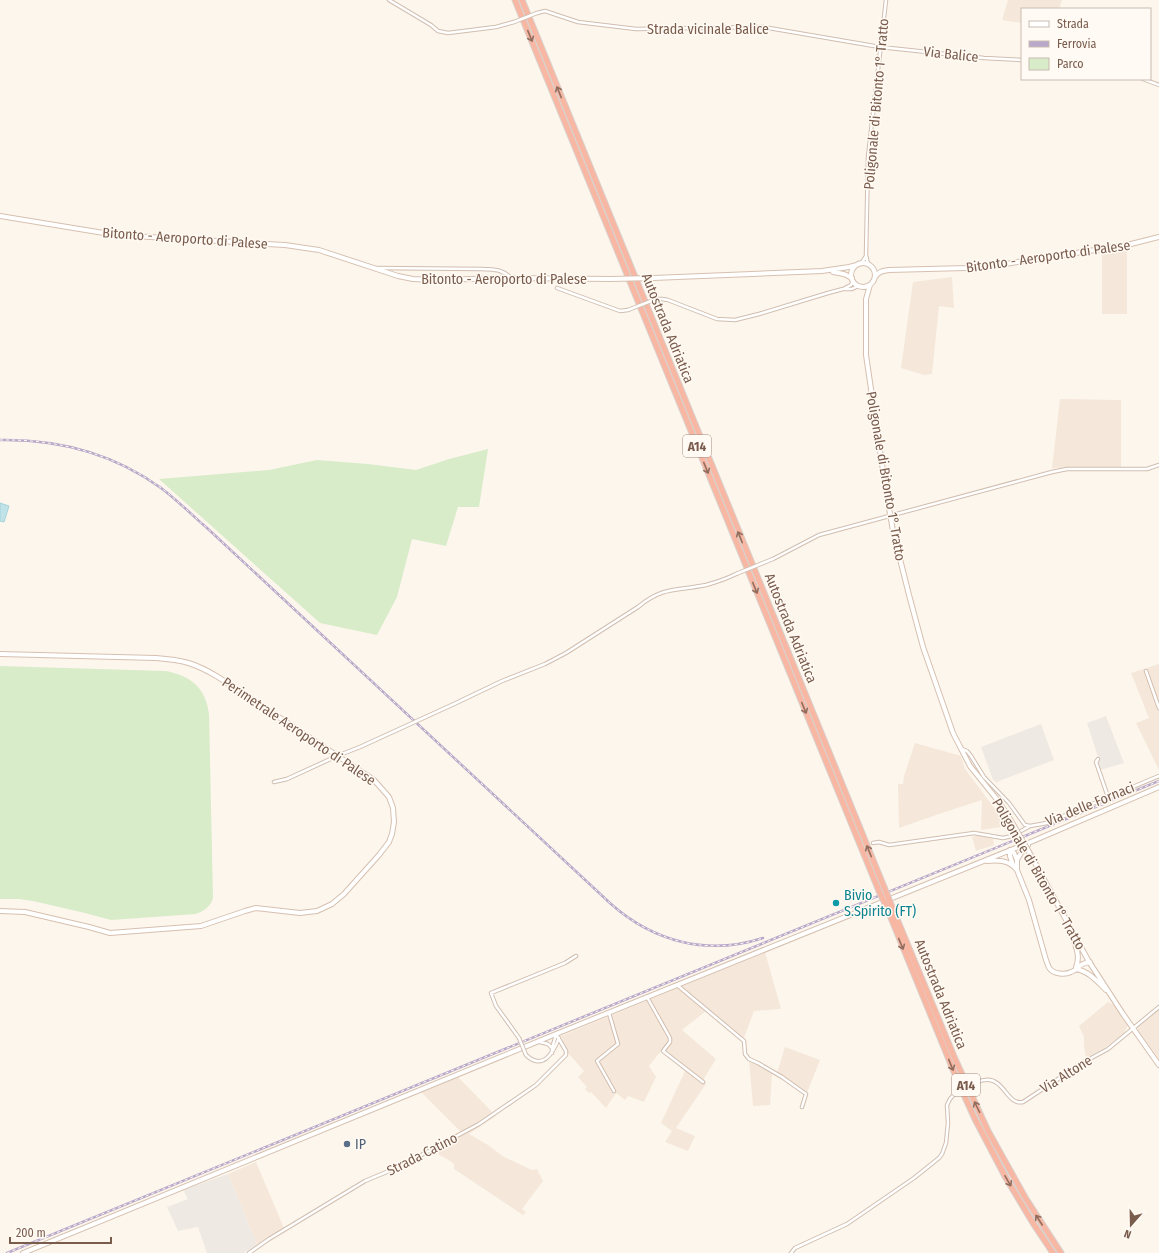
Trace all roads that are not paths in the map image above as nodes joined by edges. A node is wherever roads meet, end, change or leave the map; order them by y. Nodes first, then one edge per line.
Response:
1 (389, 0) edge
2 (515, 0) edge
3 (522, 0) edge
4 (886, 0) edge
5 (880, 46) junction
6 (1021, 60) edge
7 (1146, 80) edge
8 (1159, 85) edge
9 (0, 216) edge
10 (1159, 238) edge
11 (866, 255) junction
12 (859, 264) junction
13 (869, 265) junction
14 (374, 268) junction
15 (889, 270) junction
16 (822, 271) junction
17 (875, 277) junction
18 (511, 278) junction
19 (852, 280) junction
20 (870, 285) junction
21 (860, 286) junction
22 (557, 288) dead end
23 (843, 289) junction
24 (866, 299) junction
25 (1159, 465) edge
26 (890, 516) junction
27 (0, 654) edge
28 (1146, 671) dead end
29 (1159, 708) edge
30 (961, 749) junction
31 (337, 756) junction
32 (1098, 759) dead end
33 (1159, 776) edge
34 (274, 782) dead end
35 (1159, 787) edge
36 (1108, 797) junction
37 (1030, 826) junction
38 (1033, 841) junction
39 (873, 843) dead end
40 (1010, 850) junction
41 (1017, 860) junction
42 (982, 861) junction
43 (1013, 865) junction
44 (1017, 870) junction
45 (882, 889) junction
46 (889, 907) junction
47 (0, 911) edge
48 (1068, 923) junction
49 (576, 956) dead end
50 (1090, 962) junction
51 (1076, 969) junction
52 (677, 985) junction
53 (1112, 996) junction
54 (647, 997) junction
55 (1159, 1007) edge
56 (609, 1013) junction
57 (1133, 1028) junction
58 (557, 1036) junction
59 (539, 1042) junction
60 (563, 1045) junction
61 (554, 1048) junction
62 (1159, 1065) edge
63 (703, 1082) dead end
64 (970, 1086) dead end
65 (614, 1091) dead end
66 (957, 1092) dead end
67 (802, 1107) dead end
68 (23, 1253) edge
69 (249, 1253) edge
70 (791, 1253) edge
71 (1053, 1253) edge
72 (1061, 1253) edge

1 - 5 street, Strada vicinale Balice, bridge
2 -> 45 highway, Autostrada Adriatica / A14
45 -> 3 highway, Autostrada Adriatica / A14
4 - 5 street, Poligonale di Bitonto 1° Tratto
5 - 6 street, Via Balice
5 - 11 street, Poligonale di Bitonto 1° Tratto
7 - 8 street
9 - 14 main road, Bitonto - Aeroporto di Palese
10 - 15 main road, Bitonto - Aeroporto di Palese
11 - 12 street
11 - 13 street
12 - 13 main road
12 - 16 main road
12 - 19 main road
13 - 15 main road
13 - 17 main road
14 - 18 main road, Bitonto - Aeroporto di Palese
14 - 18 street
15 - 17 main road
16 - 18 main road, Bitonto - Aeroporto di Palese, bridge
16 - 19 main road
17 - 20 main road
19 - 21 main road
19 - 23 street
20 - 21 main road
20 - 24 main road
21 - 23 street
21 - 24 main road
22 - 23 street, bridge
24 - 26 main road, Poligonale di Bitonto 1° Tratto
25 - 26 street
26 - 30 main road, Poligonale di Bitonto 1° Tratto
26 - 31 street, bridge
27 - 31 main road, Perimetrale Aeroporto di Palese
28 - 29 street
30 - 37 street, Via delle Fornaci
30 - 48 main road, Poligonale di Bitonto 1° Tratto, bridge
31 - 34 street
31 - 47 main road, Perimetrale Aeroporto di Palese
32 - 36 street
33 - 36 street, Via delle Fornaci
35 - 38 main road
36 - 37 street, Via delle Fornaci
37 - 39 street
38 - 40 main road
38 - 41 main road
40 - 41 main road
40 - 42 main road
40 - 43 main road
41 - 44 main road
42 - 43 main road
42 - 52 main road
43 - 44 main road
44 - 51 main road
45 - 46 highway, Autostrada Adriatica / A14, bridge
46 -> 71 highway, Autostrada Adriatica / A14
72 -> 46 highway, Autostrada Adriatica / A14
48 - 50 main road, Poligonale di Bitonto 1° Tratto
48 - 51 main road
49 - 61 street, bridge
50 - 51 main road
50 - 53 main road, Poligonale di Bitonto 1° Tratto
51 - 53 main road
52 - 54 main road
52 - 67 street
53 - 57 main road, Poligonale di Bitonto 1° Tratto
54 - 56 main road
54 - 63 street
55 - 57 street, Via Altone
56 - 58 main road
56 - 65 street
57 - 62 main road, Poligonale di Bitonto 1° Tratto
57 - 64 street, Via Altone
58 - 59 main road
58 - 60 street
58 - 61 street
59 - 61 street
59 - 68 main road
60 - 61 street
60 - 69 street, Strada Catino
66 - 70 street

